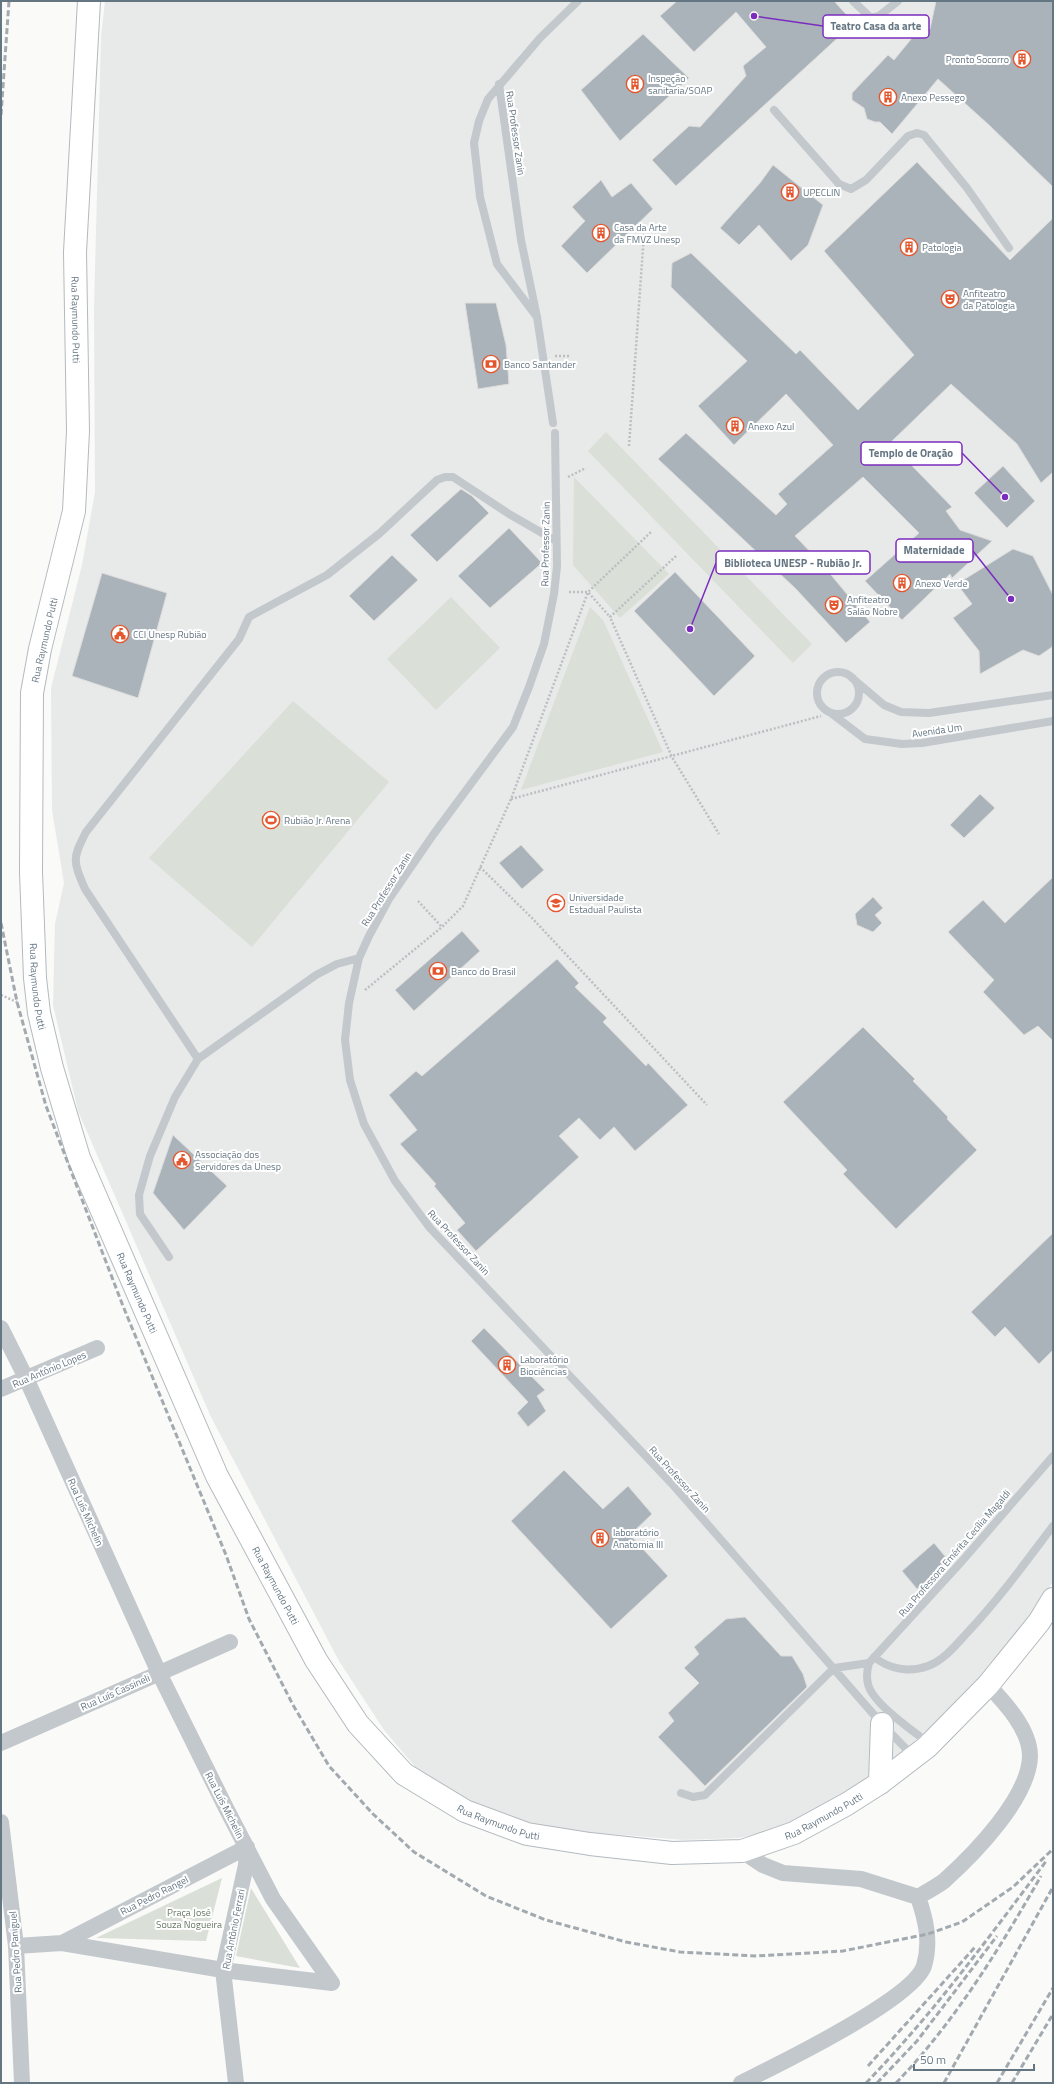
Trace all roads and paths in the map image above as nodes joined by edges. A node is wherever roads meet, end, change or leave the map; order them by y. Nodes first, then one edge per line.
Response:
1 (89, 1) edge
2 (578, 1) edge
3 (852, 1) edge
4 (898, 1) edge
5 (499, 84) junction
6 (774, 110) dead end
7 (644, 234) dead end
8 (1009, 248) dead end
9 (537, 316) junction
10 (553, 423) dead end
11 (555, 433) dead end
12 (629, 446) dead end
13 (586, 468) dead end
14 (556, 479) junction
15 (651, 532) dead end
16 (556, 541) junction
17 (676, 556) dead end
18 (569, 592) dead end
19 (588, 592) junction
20 (610, 617) junction
21 (851, 677) junction
22 (1053, 695) edge
23 (832, 713) junction
24 (1053, 721) edge
25 (672, 757) junction
26 (511, 799) junction
27 (719, 834) dead end
28 (480, 867) junction
29 (418, 901) dead end
30 (442, 927) junction
31 (359, 958) junction
32 (349, 1003) junction
33 (198, 1059) junction
34 (707, 1105) dead end
35 (169, 1257) dead end
36 (1, 1328) edge
37 (97, 1348) dead end
38 (26, 1378) junction
39 (1, 1389) edge
40 (1053, 1456) edge
41 (1053, 1526) edge
42 (1053, 1599) edge
43 (230, 1642) dead end
44 (871, 1660) junction
45 (834, 1668) junction
46 (159, 1673) junction
47 (988, 1685) junction
48 (882, 1724) junction
49 (1, 1743) edge
50 (922, 1751) junction
51 (880, 1783) junction
52 (681, 1793) dead end
53 (1, 1822) edge
54 (247, 1847) junction
55 (742, 1851) junction
56 (918, 1897) junction
57 (62, 1943) junction
58 (16, 1946) junction
59 (223, 1970) junction
60 (22, 2083) edge
61 (236, 2083) edge
62 (741, 2083) edge

1 - 55 street, Rua Raymundo Putti
2 - 5 lane
3 - 4 lane
5 - 9 lane, Rua Professor Zanin
5 - 9 lane, Rua Professor Zanin
6 - 8 lane
7 - 12 path
9 - 10 lane, Rua Professor Zanin
11 - 14 lane, Rua Professor Zanin
13 - 14 path
14 - 16 lane, Rua Professor Zanin
15 - 19 path
16 - 31 lane, Rua Professor Zanin
16 - 33 lane
17 - 20 path
18 - 19 path
19 - 20 path
19 - 26 path
20 - 25 path
21 - 22 lane, Avenida Um
21 - 23 lane
21 - 23 lane
23 - 24 lane, Avenida Um
23 - 25 path
25 - 26 path
25 - 27 path
26 - 28 path
28 - 30 path
28 - 34 path
29 - 30 path
30 - 32 path
31 - 32 lane, Rua Professor Zanin
31 - 33 lane
32 - 45 lane, Rua Professor Zanin
33 - 35 lane
36 - 38 street, Rua Luís Michelin
37 - 38 street, Rua Antônio Lopes
38 - 39 street, Rua Antônio Lopes
38 - 46 street, Rua Luís Michelin
40 - 44 lane, Rua Professora Emérita Cecília Magaldi
41 - 44 lane
42 - 47 street, Rua Raymundo Putti
43 - 46 street, Rua Luís Cassineli
44 - 45 lane
44 - 50 lane
45 - 48 lane, Rua Professor Zanin
45 - 52 lane
46 - 49 street, Rua Luís Cassineli
46 - 54 street, Rua Luís Michelin
47 - 50 street, Rua Raymundo Putti
47 - 56 street
48 - 50 lane, Rua Professor Zanin
48 - 51 street
50 - 51 street, Rua Raymundo Putti
51 - 55 street, Rua Raymundo Putti
53 - 58 street, Rua Pedro Paniguel
54 - 57 street, Rua Pedro Rangel
54 - 59 street, Rua Antônio Ferrari
54 - 59 street, Rua Luís Michelin
55 - 56 street
56 - 62 street
57 - 58 street, Rua Luís Michelin
57 - 59 street, Rua Luís Michelin
58 - 60 street, Rua Pedro Paniguel
59 - 61 street, Rua Antônio Ferrari

